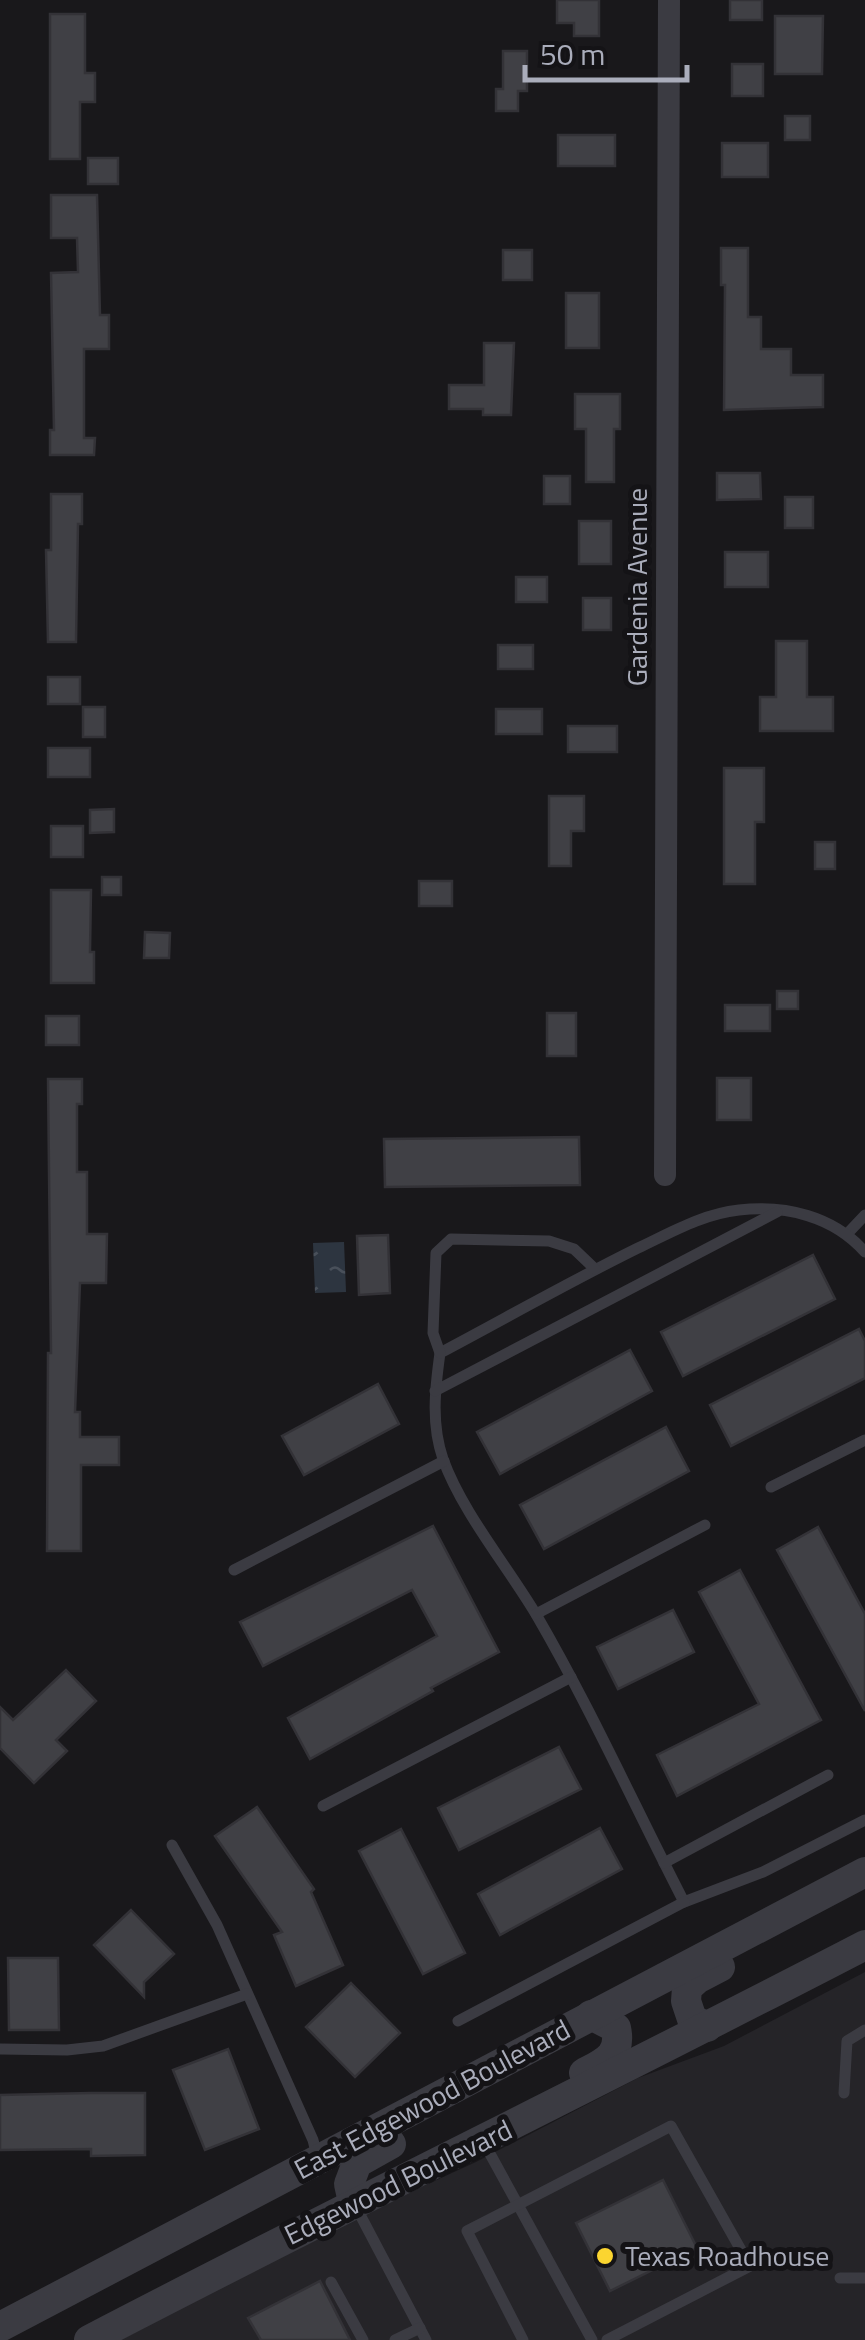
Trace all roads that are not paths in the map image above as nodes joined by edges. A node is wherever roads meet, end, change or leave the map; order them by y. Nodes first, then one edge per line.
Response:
1 (669, 0) edge
2 (665, 1175) dead end
3 (780, 1210) junction
4 (865, 1214) edge
5 (848, 1233) junction
6 (865, 1252) edge
7 (595, 1269) junction
8 (440, 1354) junction
9 (435, 1390) junction
10 (865, 1440) edge
11 (444, 1461) junction
12 (771, 1487) dead end
13 (705, 1525) dead end
14 (234, 1570) dead end
15 (536, 1614) junction
16 (571, 1677) junction
17 (828, 1775) dead end
18 (323, 1806) dead end
19 (865, 1820) edge
20 (172, 1844) dead end
21 (664, 1863) junction
22 (865, 1872) edge
23 (865, 1892) edge
24 (684, 1902) junction
25 (865, 1945) edge
26 (247, 1994) junction
27 (592, 2015) junction
28 (458, 2021) dead end
29 (708, 2027) junction
30 (865, 2030) edge
31 (0, 2049) edge
32 (478, 2076) junction
33 (844, 2092) dead end
34 (483, 2140) junction
35 (318, 2160) junction
36 (353, 2202) junction
37 (519, 2204) junction
38 (840, 2278) dead end
39 (865, 2278) edge
40 (331, 2282) dead end
41 (0, 2327) edge
42 (423, 2334) edge
43 (89, 2340) edge
44 (363, 2340) edge
45 (396, 2340) edge
46 (523, 2340) edge
47 (592, 2340) edge
48 (607, 2340) edge

1 - 2 street, Gardenia Avenue
3 - 5 lane
3 - 7 lane
3 - 9 lane
4 - 5 lane
5 - 6 lane
7 - 8 lane
7 - 8 lane
8 - 9 lane
9 - 11 lane
10 - 12 lane
11 - 14 lane
11 - 15 lane
13 - 15 lane
15 - 16 lane
16 - 18 lane
16 - 21 lane
17 - 21 lane
19 - 24 lane
20 - 26 lane
21 - 24 lane
22 - 27 street, East Edgewood Boulevard
23 - 29 street
24 - 28 lane
25 - 29 street
26 - 31 lane
26 - 35 lane
27 - 32 street, East Edgewood Boulevard
27 - 34 street
29 - 34 street, Edgewood Boulevard
30 - 33 lane
32 - 35 street, East Edgewood Boulevard
32 - 36 street
34 - 36 street, Edgewood Boulevard
34 - 37 lane
35 - 41 street, East Edgewood Boulevard
36 - 42 lane
36 - 43 street, Edgewood Boulevard
37 - 46 lane
37 - 47 lane
37 - 48 lane
38 - 39 lane
40 - 44 lane
42 - 45 lane

